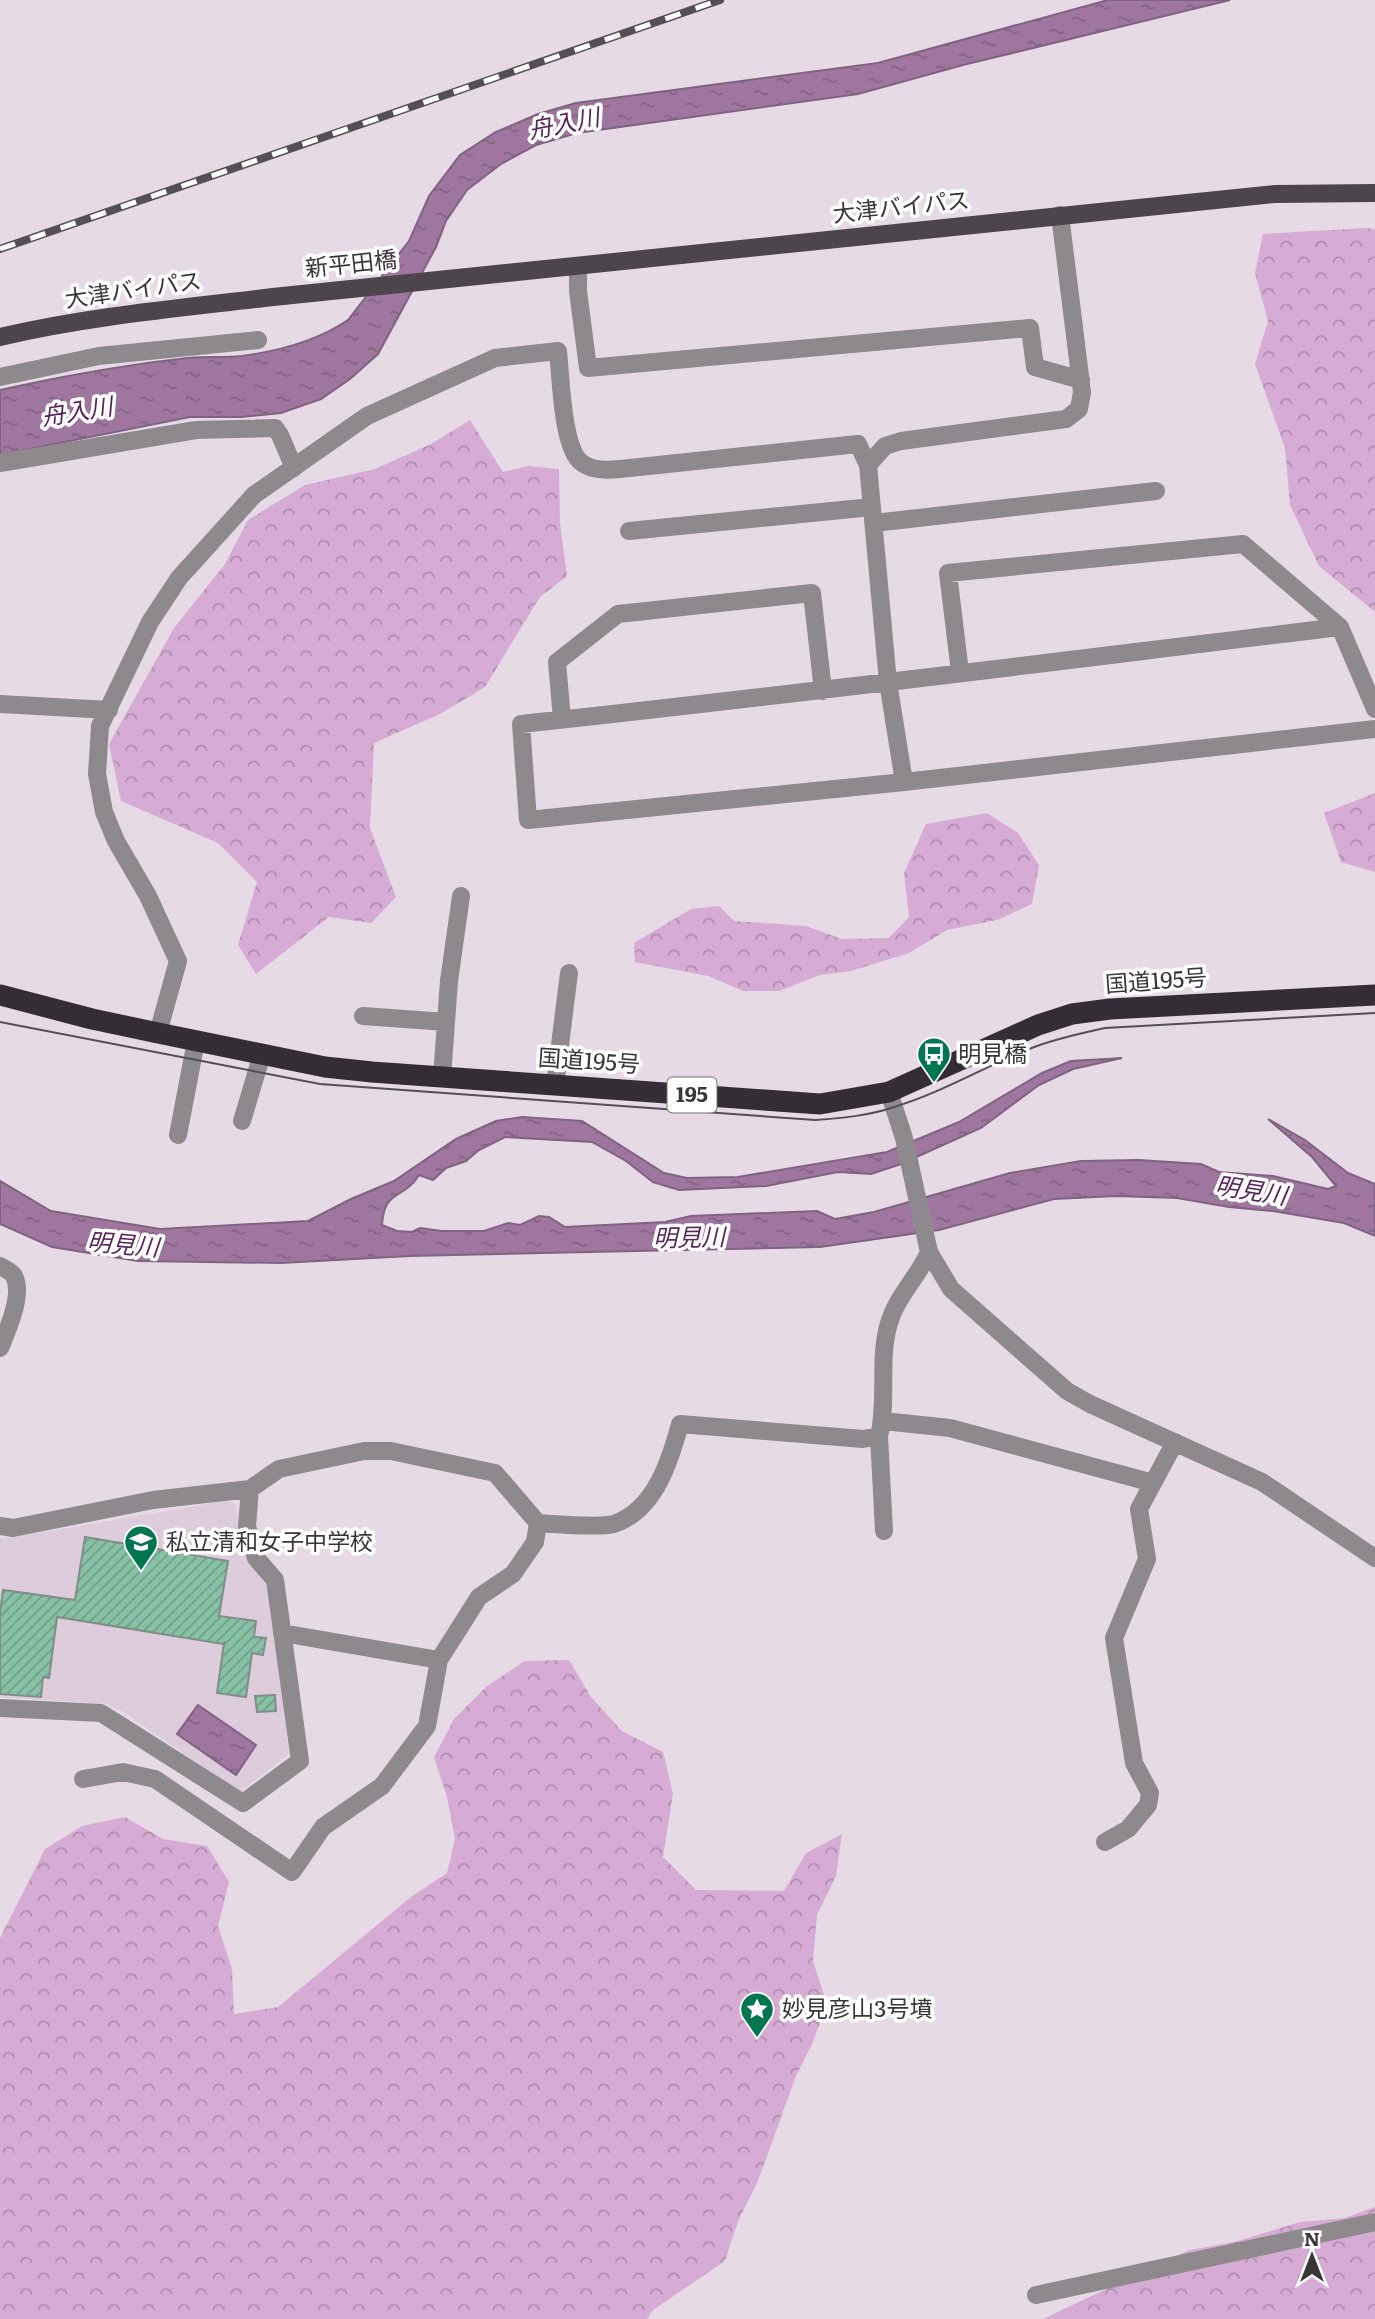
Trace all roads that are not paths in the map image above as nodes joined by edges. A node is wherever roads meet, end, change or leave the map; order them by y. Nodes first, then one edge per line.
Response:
1 (1375, 192) edge
2 (1060, 215) junction
3 (578, 266) junction
4 (433, 281) joint
5 (273, 297) joint
6 (0, 337) edge
7 (258, 340) dead end
8 (0, 377) edge
9 (1081, 380) junction
10 (1, 459) edge
11 (868, 465) junction
12 (294, 468) junction
13 (1156, 491) dead end
14 (873, 515) junction
15 (629, 531) dead end
16 (1340, 627) junction
17 (960, 672) junction
18 (888, 682) junction
19 (823, 691) junction
20 (0, 704) edge
21 (1375, 709) edge
22 (108, 710) junction
23 (562, 719) junction
24 (1375, 729) edge
25 (904, 782) junction
26 (461, 896) dead end
27 (569, 973) dead end
28 (0, 995) edge
29 (1375, 995) edge
30 (363, 1016) dead end
31 (446, 1022) junction
32 (158, 1033) junction
33 (196, 1041) junction
34 (262, 1054) junction
35 (442, 1077) junction
36 (555, 1085) junction
37 (889, 1092) junction
38 (242, 1121) dead end
39 (178, 1135) dead end
40 (927, 1245) junction
41 (0, 1266) edge
42 (0, 1348) edge
43 (881, 1428) junction
44 (1175, 1442) junction
45 (1153, 1483) junction
46 (250, 1489) junction
47 (538, 1523) junction
48 (0, 1526) edge
49 (884, 1531) dead end
50 (1375, 1558) edge
51 (282, 1633) junction
52 (439, 1660) junction
53 (0, 1708) edge
54 (83, 1779) dead end
55 (1105, 1842) dead end
56 (1375, 2222) edge
57 (1036, 2295) dead end

1 - 2 main road, 大津バイパス
2 - 3 main road, 大津バイパス
2 - 9 street
3 - 4 main road, 大津バイパス
3 - 9 street
4 - 5 main road, 新平田橋
5 - 6 main road, 大津バイパス
7 - 8 street
9 - 11 street
10 - 12 street
11 - 12 street
11 - 14 street
12 - 22 street
13 - 14 street
14 - 15 street
14 - 18 street
16 - 17 street
16 - 17 street
16 - 21 street
17 - 18 street
18 - 19 street
18 - 25 street
19 - 23 street
19 - 23 street
20 - 22 street
22 - 32 street
23 - 25 street
24 - 25 street
26 - 31 street
27 - 36 street
28 - 32 highway, 国道195号 / 195
29 - 37 highway, 国道195号 / 195
30 - 31 street
31 - 35 street
32 - 33 highway, 国道195号 / 195
33 - 34 highway, 国道195号 / 195
33 - 39 street
34 - 35 highway, 国道195号 / 195
34 - 38 street
35 - 36 highway, 国道195号 / 195
36 - 37 highway, 国道195号 / 195
37 - 40 street
40 - 43 street
40 - 44 street
41 - 42 street
43 - 45 street
43 - 47 street
43 - 49 street
44 - 45 street
44 - 50 street
45 - 55 street
46 - 47 street
46 - 48 street
46 - 51 street
47 - 52 street
51 - 52 street
51 - 53 street
52 - 54 street
56 - 57 street

